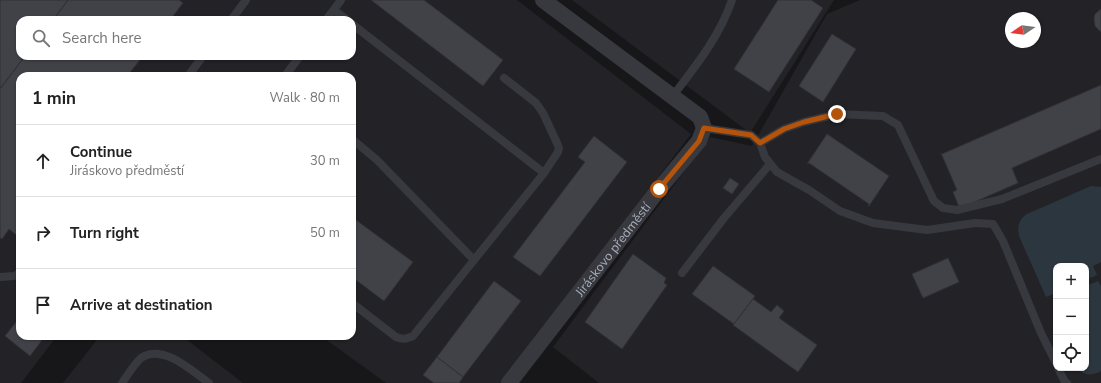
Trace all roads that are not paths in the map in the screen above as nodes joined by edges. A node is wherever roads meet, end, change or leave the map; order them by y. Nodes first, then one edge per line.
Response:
1 (246, 0) edge
2 (341, 0) edge
3 (543, 0) edge
4 (732, 0) edge
5 (334, 10) junction
6 (234, 16) edge
7 (329, 16) edge
8 (342, 16) edge
9 (356, 27) edge
10 (200, 60) edge
11 (297, 60) edge
12 (191, 72) edge
13 (288, 72) edge
14 (504, 78) dead end
15 (672, 97) junction
16 (704, 128) junction
17 (356, 142) edge
18 (760, 143) junction
19 (1101, 159) edge
20 (770, 164) junction
21 (544, 173) junction
22 (474, 260) junction
23 (682, 273) dead end
24 (16, 275) edge
25 (0, 277) edge
26 (356, 306) edge
27 (1053, 357) edge
28 (1060, 371) edge
29 (122, 383) edge
30 (209, 383) edge
31 (509, 383) edge
32 (1067, 383) edge

1 - 6 lane
2 - 5 lane
3 - 15 street
4 - 15 lane
5 - 7 lane
5 - 8 lane
9 - 21 lane
10 - 12 lane
11 - 13 lane
14 - 21 lane
15 - 16 street
16 - 18 lane
16 - 31 street, Jiráskovo předměstí
17 - 22 lane
18 - 19 lane
18 - 20 lane
20 - 23 lane
20 - 27 lane
21 - 22 lane
22 - 26 lane
24 - 25 lane
28 - 32 lane
29 - 30 lane

